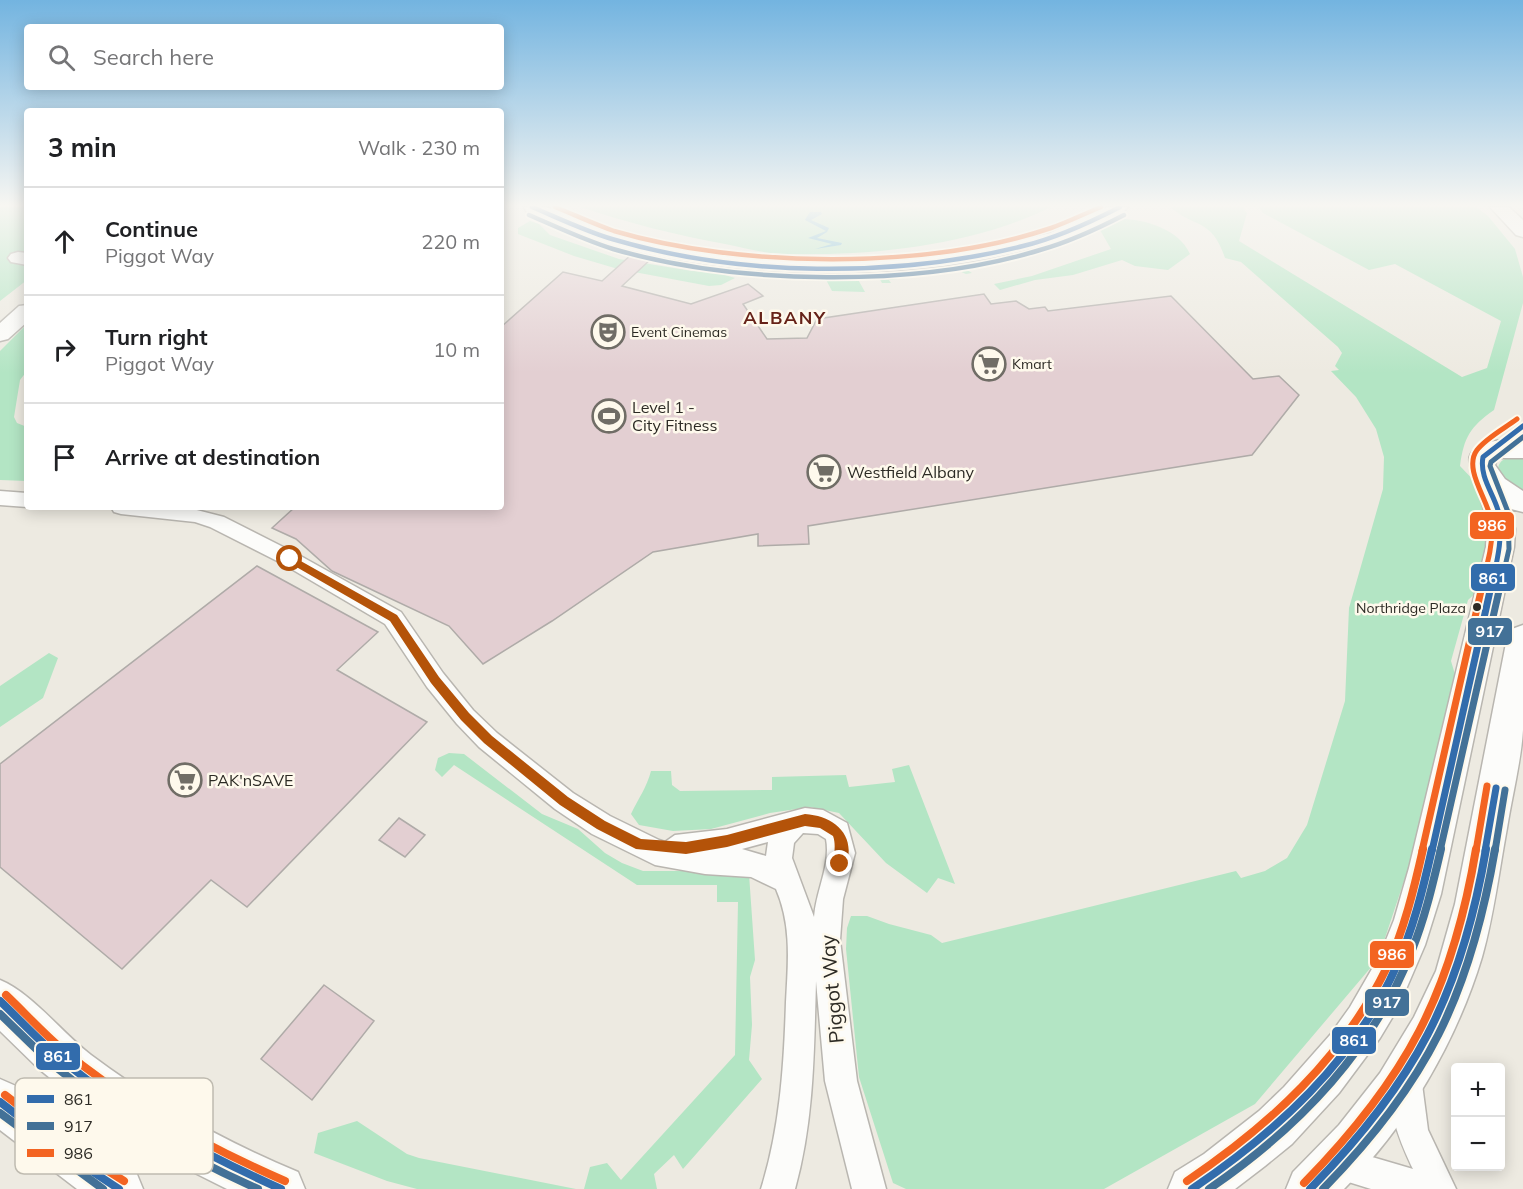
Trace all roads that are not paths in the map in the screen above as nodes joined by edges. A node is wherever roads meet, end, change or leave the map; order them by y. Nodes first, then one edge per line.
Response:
1 (738, 262) edge
2 (887, 262) edge
3 (930, 262) edge
4 (866, 266) junction
5 (24, 294) edge
6 (0, 313) edge
7 (24, 314) edge
8 (0, 334) edge
9 (1523, 426) edge
10 (1523, 450) edge
11 (1491, 465) junction
12 (0, 498) edge
13 (24, 500) edge
14 (0, 503) edge
15 (1523, 503) edge
16 (149, 510) edge
17 (1523, 638) edge
18 (796, 822) junction
19 (640, 845) junction
20 (787, 880) junction
21 (0, 1001) edge
22 (1405, 1074) junction
23 (84, 1078) edge
24 (0, 1102) edge
25 (15, 1114) edge
26 (213, 1158) edge
27 (96, 1174) edge
28 (1324, 1176) edge
29 (119, 1189) edge
30 (281, 1189) edge
31 (778, 1189) edge
32 (869, 1189) edge
33 (1192, 1189) edge
34 (1413, 1189) edge
35 (1438, 1189) edge

1 - 4 street
2 - 4 street
3 - 4 street
5 - 6 main road
7 - 8 main road
9 - 11 main road
10 - 11 main road
11 - 15 main road
11 - 33 main road
12 - 13 street
13 - 14 street
16 - 19 street, Piggot Way
17 - 22 main road
18 - 19 street, Piggot Way
18 - 20 street, Piggot Way
18 - 32 street, Piggot Way
19 - 20 street, Piggot Way
20 - 31 street, Piggot Way
21 - 23 main road
22 - 28 main road
22 - 35 street
24 - 25 main road
26 - 30 main road
27 - 29 main road
28 - 34 street

